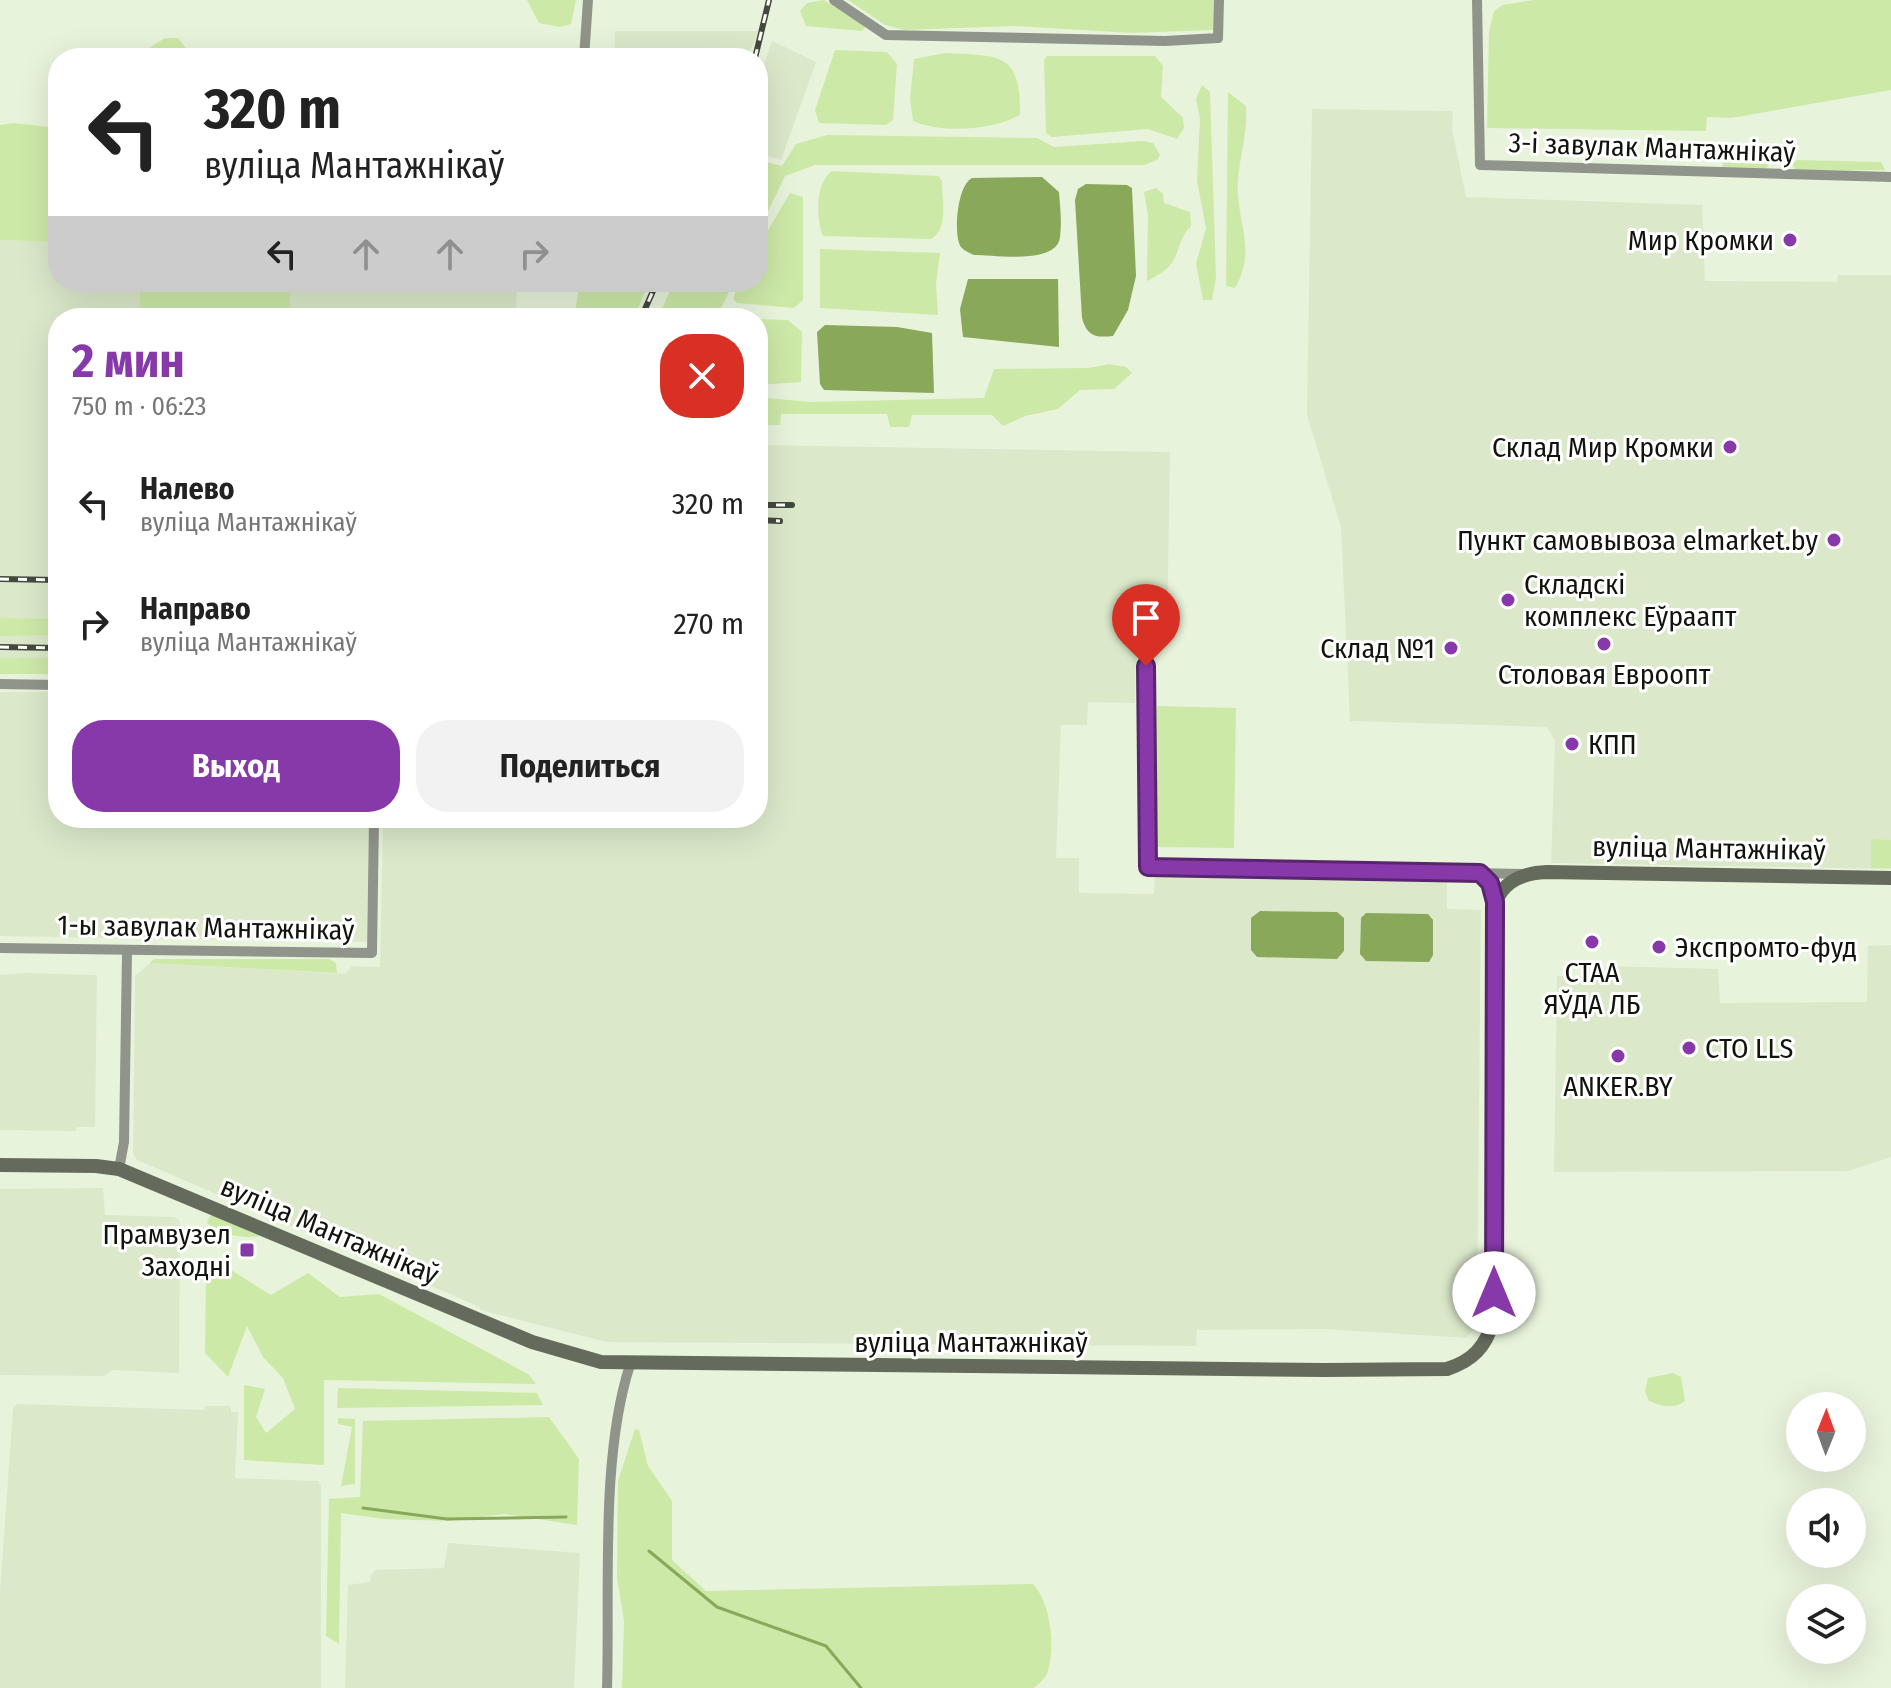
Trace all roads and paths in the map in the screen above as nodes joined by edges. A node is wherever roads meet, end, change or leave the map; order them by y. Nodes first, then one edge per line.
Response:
1 (588, 0) edge
2 (834, 0) edge
3 (1219, 0) edge
4 (1477, 0) edge
5 (585, 48) edge
6 (1891, 177) edge
7 (1146, 666) dead end
8 (0, 684) edge
9 (48, 685) edge
10 (374, 828) edge
11 (1480, 873) junction
12 (1526, 874) junction
13 (1891, 878) edge
14 (1495, 902) junction
15 (0, 948) edge
16 (127, 952) junction
17 (0, 1165) edge
18 (119, 1169) junction
19 (630, 1365) junction
20 (607, 1688) edge

1 - 5 street
2 - 3 street
4 - 6 street, 3-і завулак Мантажнікаў
7 - 11 street, вуліца Мантажнікаў
8 - 9 street
10 - 16 street, 1-ы завулак Мантажнікаў
11 - 12 street, вуліца Мантажнікаў
11 - 14 street
12 - 13 street, вуліца Мантажнікаў
12 - 14 street
14 - 19 street, вуліца Мантажнікаў
15 - 16 street, 1-ы завулак Мантажнікаў
16 - 18 street
17 - 18 street, вуліца Мантажнікаў
18 - 19 street, вуліца Мантажнікаў
19 - 20 street

